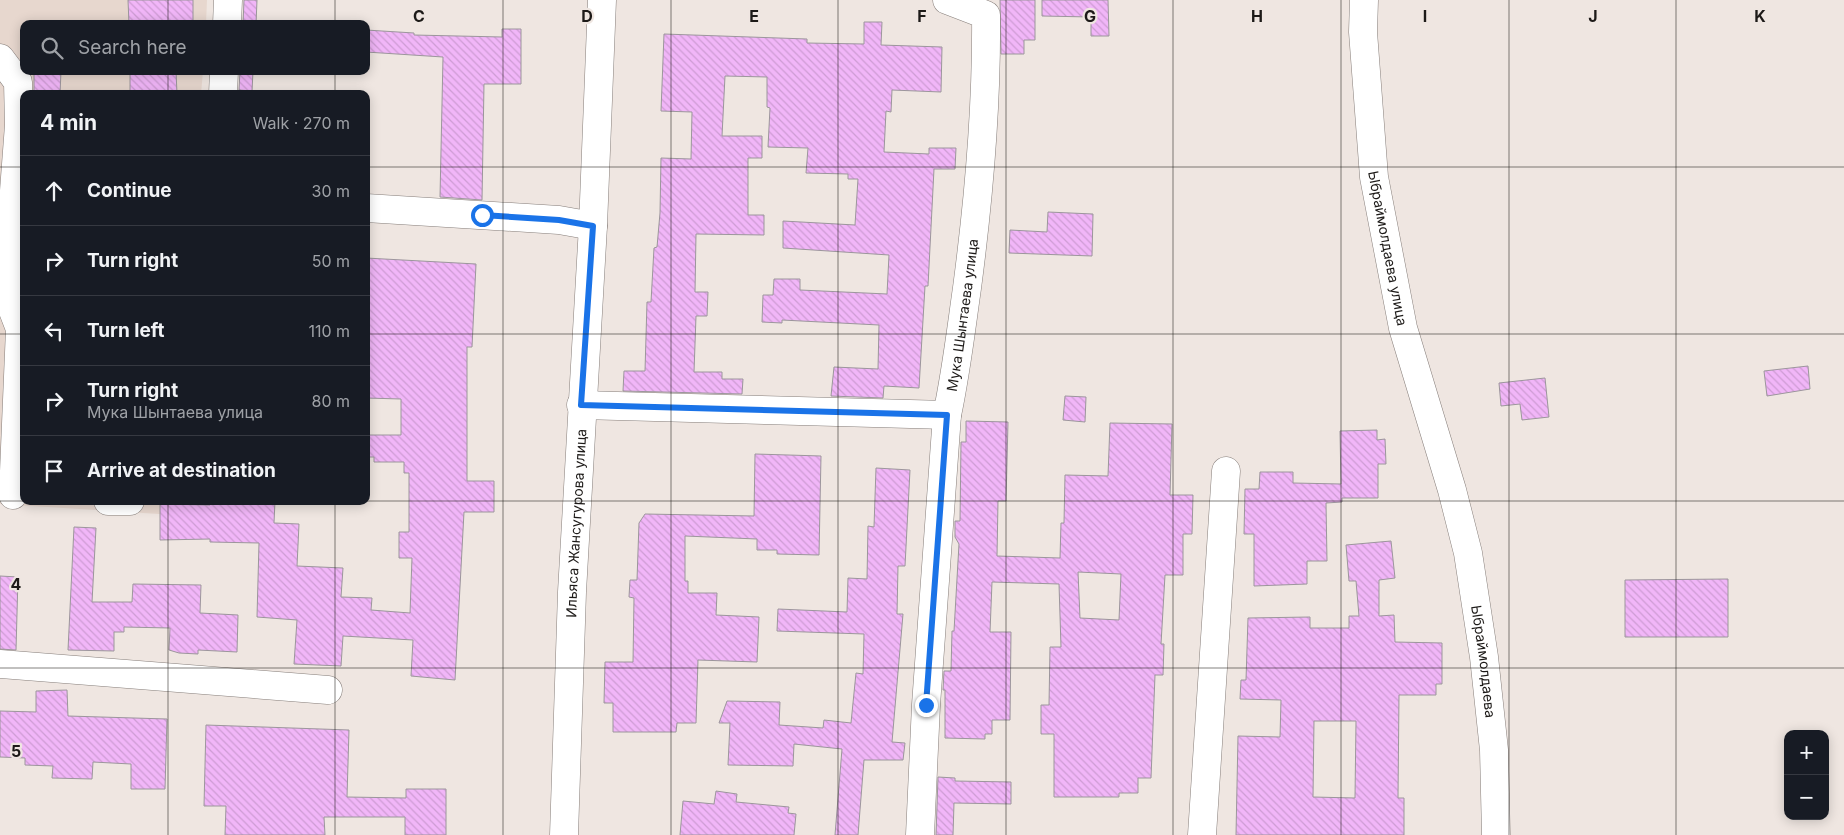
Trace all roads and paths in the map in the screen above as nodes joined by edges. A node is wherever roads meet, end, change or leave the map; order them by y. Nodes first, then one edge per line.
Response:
1 (228, 0) edge
2 (602, 0) edge
3 (948, 0) edge
4 (1364, 0) edge
5 (986, 7) edge
6 (227, 20) edge
7 (0, 58) edge
8 (224, 75) edge
9 (223, 90) edge
10 (9, 110) edge
11 (12, 204) edge
12 (370, 208) edge
13 (593, 226) junction
14 (581, 405) junction
15 (947, 415) junction
16 (1226, 471) dead end
17 (1452, 490) joint
18 (12, 495) edge
19 (0, 664) edge
20 (328, 690) dead end
21 (564, 835) edge
22 (920, 835) edge
23 (1202, 835) edge
24 (1496, 835) edge

1 - 6 street
2 - 13 street, Ильяса Жансугурова улица
3 - 5 street, Мука Шынтаева улица
4 - 17 street, Ыбраймолдаева улица
5 - 15 street, Мука Шынтаева улица
7 - 10 street
8 - 9 street
10 - 11 street
11 - 18 street
12 - 13 street
13 - 14 street, Ильяса Жансугурова улица
14 - 15 street
14 - 21 street, Ильяса Жансугурова улица
15 - 22 street, Мука Шынтаева улица
16 - 23 street
17 - 24 street, Ыбраймолдаева
19 - 20 street

